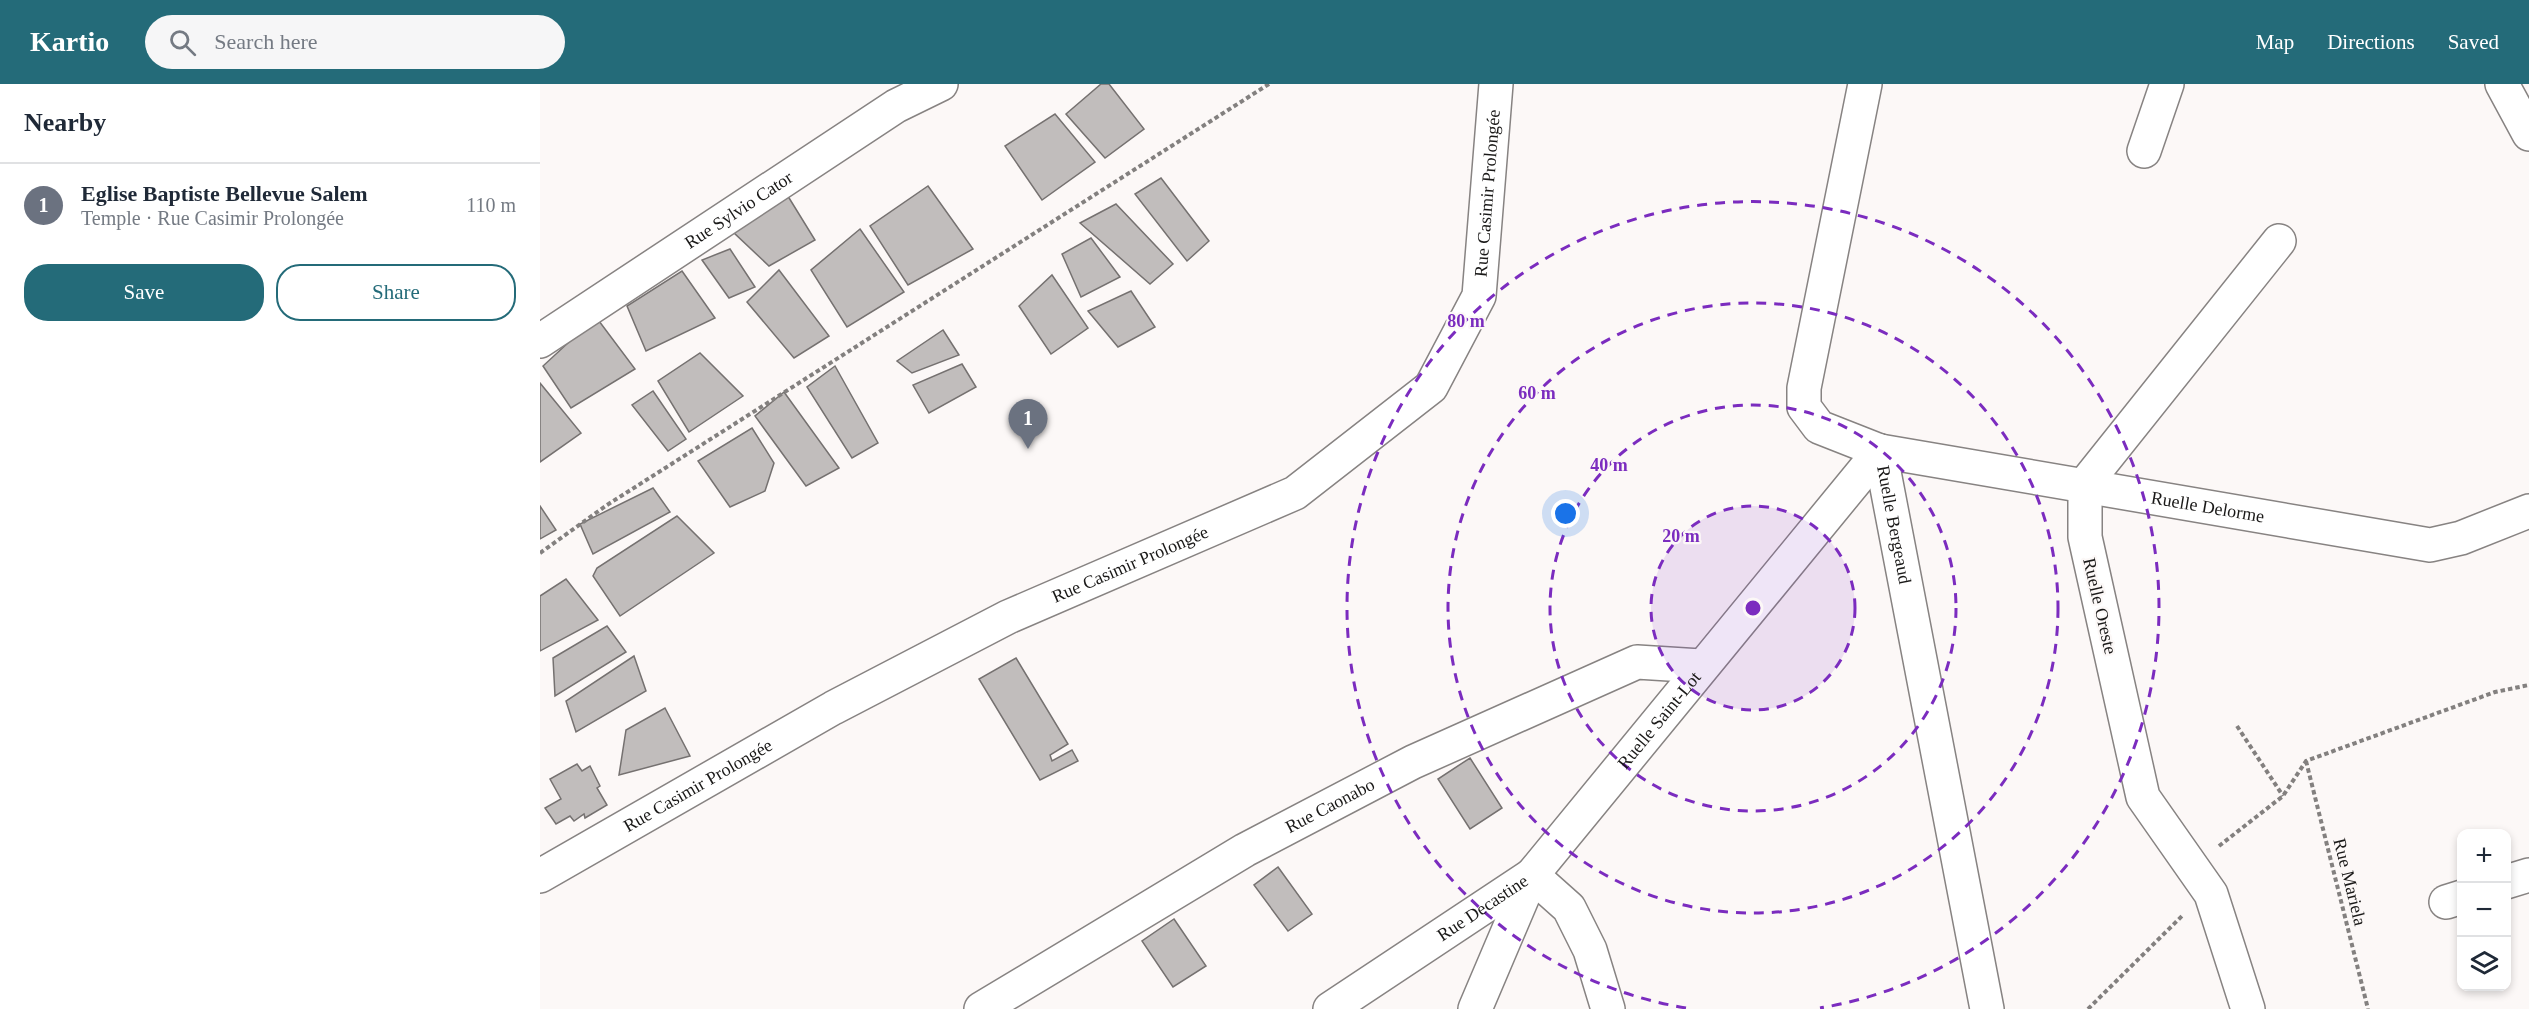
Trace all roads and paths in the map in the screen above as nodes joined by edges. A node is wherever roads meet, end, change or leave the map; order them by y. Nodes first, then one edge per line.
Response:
1 (941, 84) edge
2 (1269, 84) edge
3 (1496, 84) edge
4 (1865, 84) edge
5 (2167, 84) edge
6 (2502, 84) edge
7 (2529, 134) edge
8 (2144, 151) dead end
9 (2279, 241) dead end
10 (540, 341) edge
11 (1880, 452) junction
12 (2085, 484) junction
13 (2529, 511) edge
14 (540, 552) edge
15 (1701, 666) junction
16 (2529, 685) edge
17 (2237, 726) dead end
18 (2306, 761) junction
19 (2283, 796) junction
20 (2193, 865) junction
21 (1532, 875) junction
22 (2529, 875) edge
23 (540, 876) edge
24 (2511, 880) edge
25 (2186, 912) dead end
26 (981, 1009) edge
27 (1330, 1009) edge
28 (1475, 1009) edge
29 (1608, 1009) edge
30 (1987, 1009) edge
31 (2088, 1009) edge
32 (2248, 1009) edge
33 (2367, 1009) edge

1 - 10 street, Rue Sylvio Cator
2 - 14 path
3 - 23 street, Rue Casimir Prolongée
4 - 11 street, Ruelle Bergeaud
5 - 8 street
6 - 7 street
9 - 12 street
11 - 12 street, Ruelle Delorme
11 - 15 street, Ruelle Saint-Lot
11 - 30 street, Ruelle Bergeaud
12 - 13 street, Ruelle Delorme
12 - 20 street, Ruelle Oreste
15 - 21 street, Ruelle Saint-Lot
15 - 26 street, Rue Caonabo
16 - 18 path
17 - 19 path
18 - 19 path
18 - 33 path, Rue Mariela
19 - 20 path
20 - 32 street, Ruelle Oreste
21 - 27 street, Rue Decastine
21 - 28 street, Ruelle Saint-Lot
21 - 29 street, Rue Decastine
22 - 24 street
25 - 31 path

